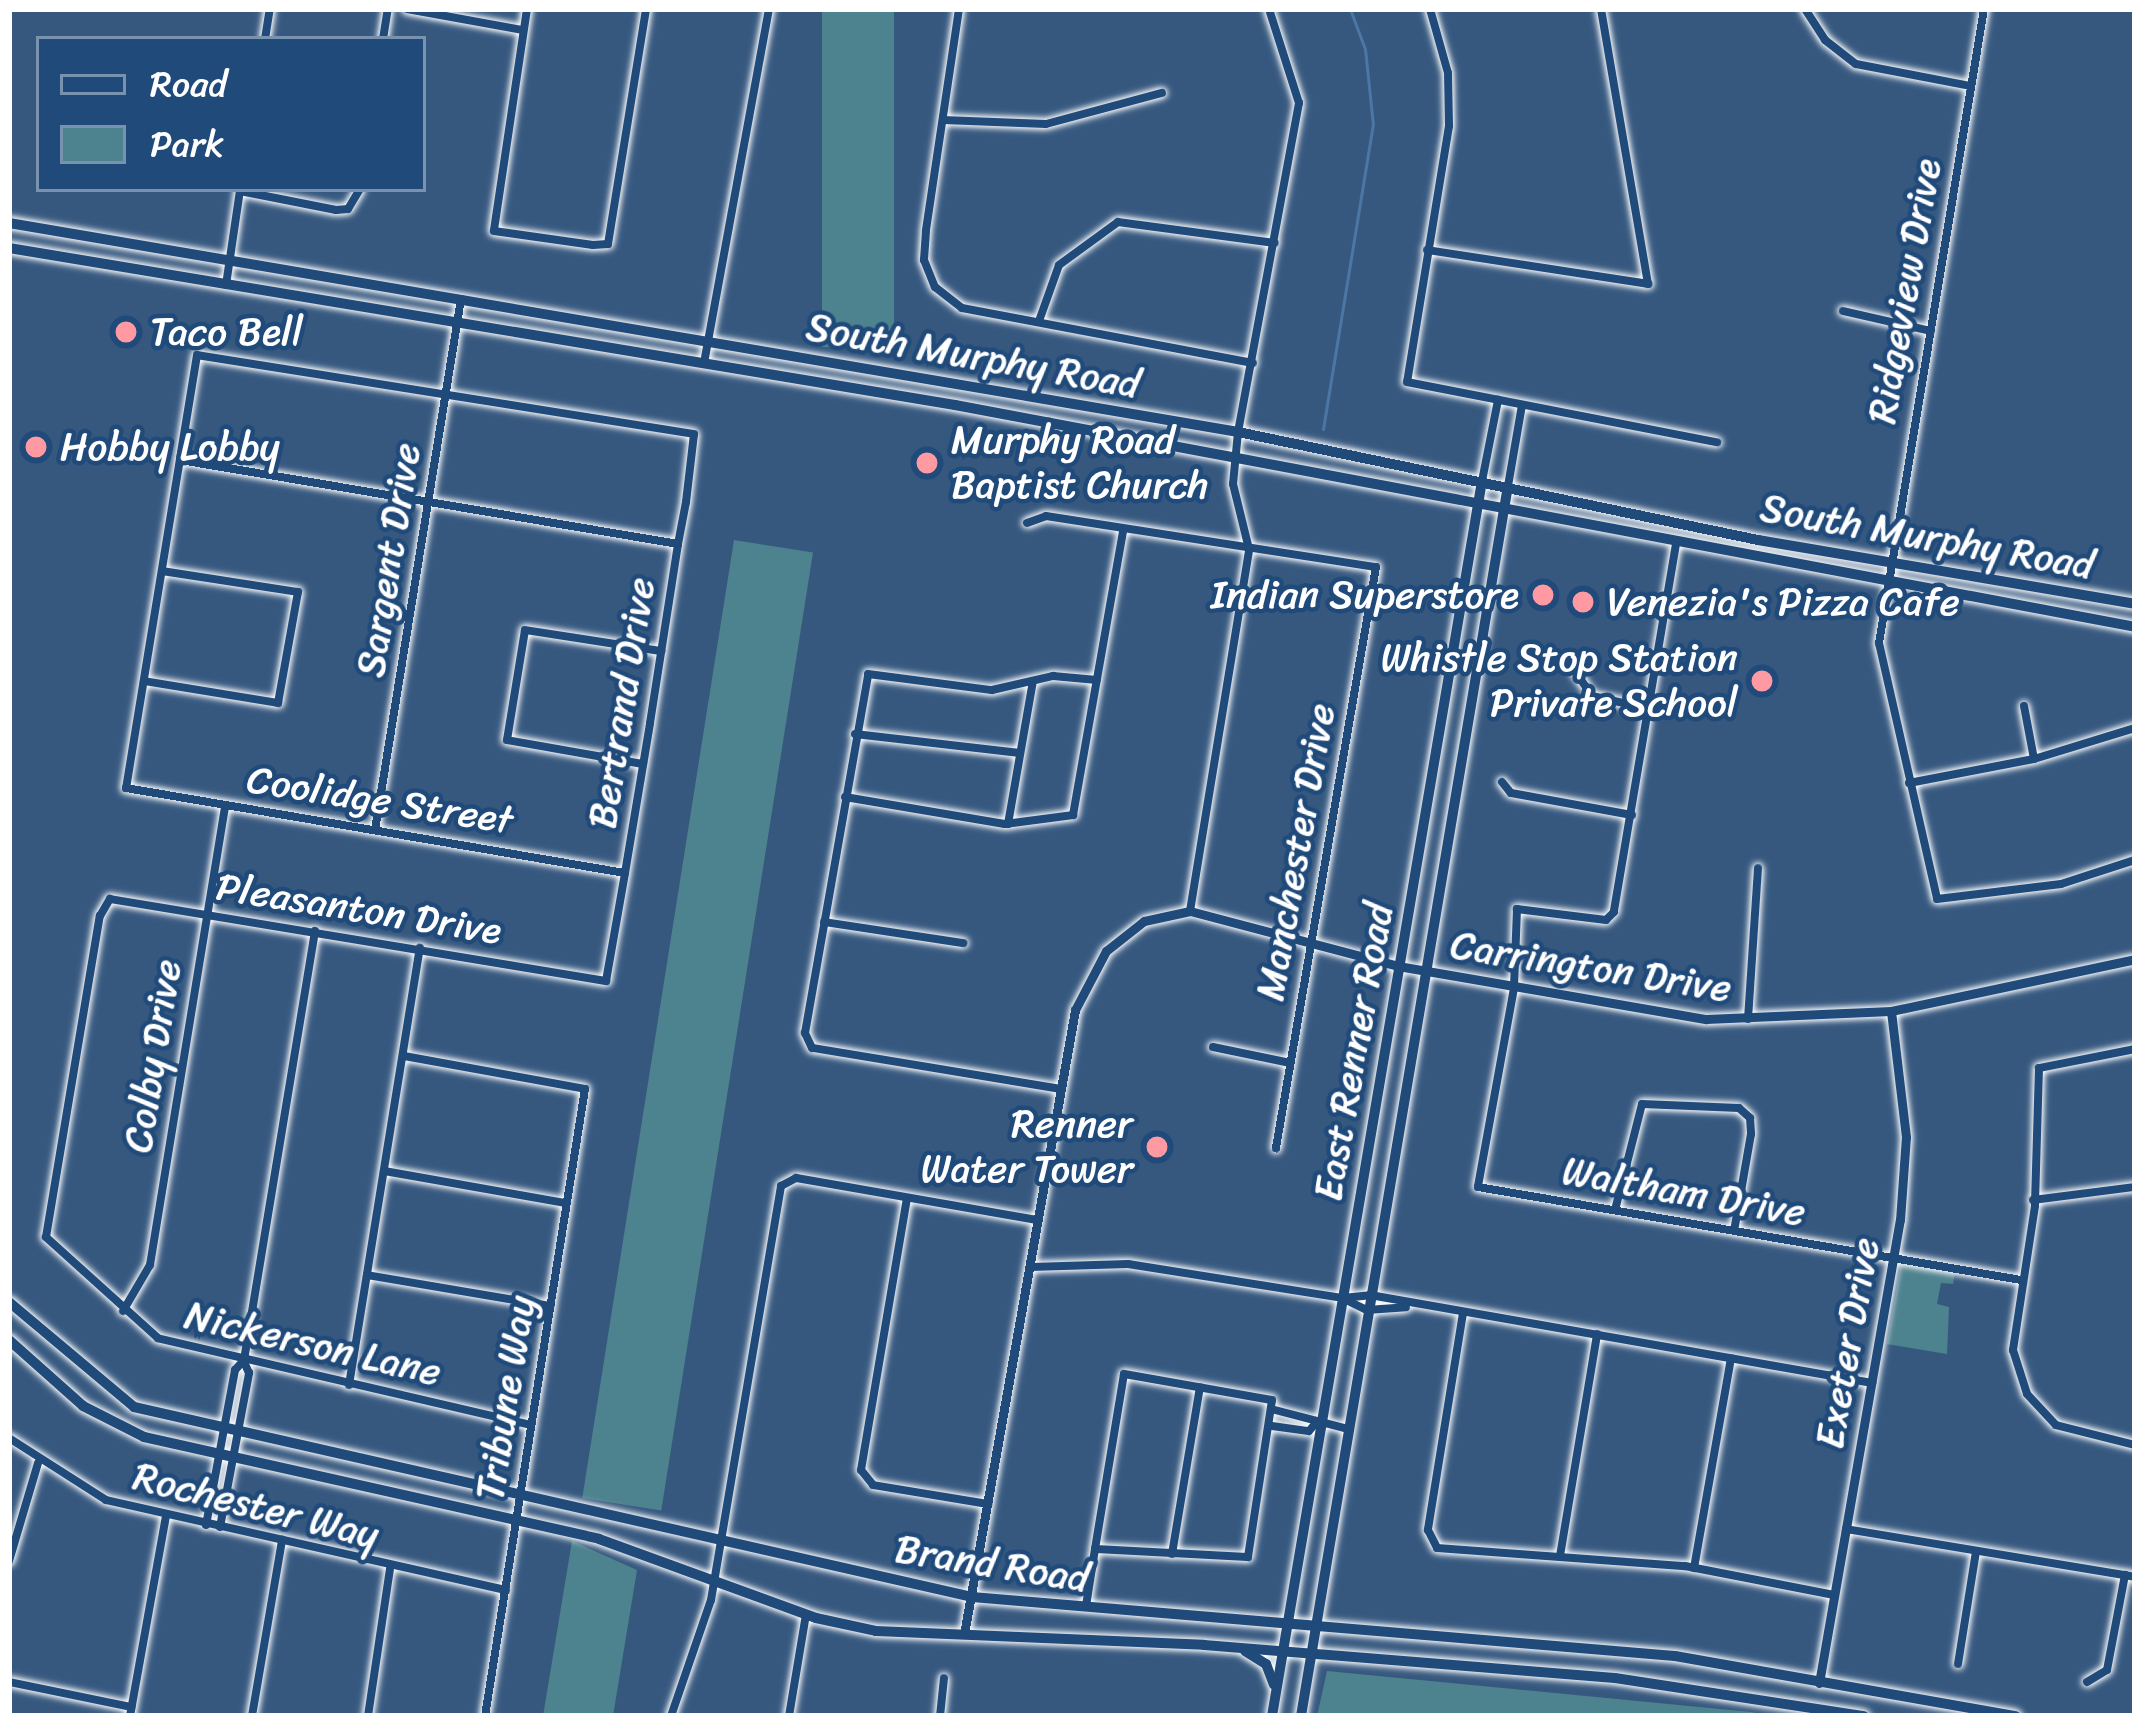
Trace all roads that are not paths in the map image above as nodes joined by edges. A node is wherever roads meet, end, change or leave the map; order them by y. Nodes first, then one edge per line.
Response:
1 (407, 9) edge
2 (527, 9) edge
3 (646, 9) edge
4 (769, 9) edge
5 (959, 9) edge
6 (1269, 9) edge
7 (1430, 9) edge
8 (1601, 9) edge
9 (1805, 9) edge
10 (1984, 9) edge
11 (524, 30) junction
12 (1970, 86) junction
13 (1162, 93) dead end
14 (943, 120) junction
15 (240, 192) edge
16 (251, 192) edge
17 (358, 192) edge
18 (9, 223) edge
19 (94, 238) junction
20 (1275, 244) junction
21 (9, 248) edge
22 (1427, 250) junction
23 (228, 259) junction
24 (90, 261) junction
25 (226, 285) junction
26 (461, 299) junction
27 (1843, 310) dead end
28 (1039, 321) junction
29 (458, 322) junction
30 (1931, 331) junction
31 (709, 341) junction
32 (704, 363) junction
33 (1253, 363) junction
34 (1014, 393) junction
35 (446, 395) junction
36 (1498, 400) junction
37 (1522, 404) junction
38 (1010, 416) junction
39 (1238, 432) junction
40 (1717, 442) dead end
41 (1236, 457) junction
42 (180, 460) junction
43 (1482, 481) junction
44 (1508, 486) junction
45 (429, 502) junction
46 (1478, 502) junction
47 (1504, 507) junction
48 (1027, 523) dead end
49 (1123, 530) junction
50 (678, 544) junction
51 (1676, 544) junction
52 (1250, 549) junction
53 (1888, 562) junction
54 (163, 571) junction
55 (1885, 583) junction
56 (2135, 604) edge
57 (2135, 628) edge
58 (661, 651) junction
59 (1572, 668) dead end
60 (1097, 680) junction
61 (144, 681) junction
62 (1033, 681) junction
63 (2024, 706) dead end
64 (1650, 710) junction
65 (2135, 728) edge
66 (855, 734) junction
67 (1020, 753) junction
68 (2034, 759) junction
69 (643, 764) junction
70 (1502, 782) dead end
71 (1909, 783) junction
72 (844, 797) junction
73 (225, 805) junction
74 (1632, 814) junction
75 (1009, 824) junction
76 (375, 830) junction
77 (2135, 860) edge
78 (1758, 868) dead end
79 (625, 873) junction
80 (1190, 911) junction
81 (207, 914) junction
82 (824, 922) junction
83 (315, 931) junction
84 (1311, 940) junction
85 (963, 943) dead end
86 (420, 948) junction
87 (2135, 959) edge
88 (1398, 966) junction
89 (1427, 972) junction
90 (607, 980) joint
91 (1514, 988) junction
92 (1891, 1011) junction
93 (1748, 1020) junction
94 (1213, 1047) dead end
95 (2135, 1049) edge
96 (404, 1056) junction
97 (1290, 1063) junction
98 (1061, 1090) junction
99 (1276, 1148) dead end
100 (384, 1171) junction
101 (2135, 1187) edge
102 (907, 1198) junction
103 (2033, 1200) junction
104 (566, 1203) junction
105 (1615, 1210) junction
106 (1037, 1220) junction
107 (1734, 1231) junction
108 (46, 1237) joint
109 (1894, 1258) junction
110 (1031, 1267) junction
111 (367, 1275) junction
112 (2021, 1280) junction
113 (1370, 1295) junction
114 (1343, 1298) junction
115 (9, 1302) edge
116 (550, 1306) junction
117 (1406, 1307) junction
118 (1367, 1310) junction
119 (123, 1311) junction
120 (1463, 1313) junction
121 (1598, 1334) junction
122 (9, 1340) edge
123 (1732, 1358) junction
124 (244, 1360) junction
125 (1872, 1383) junction
126 (349, 1384) junction
127 (1200, 1387) junction
128 (1274, 1406) junction
129 (531, 1425) junction
130 (1319, 1425) junction
131 (1272, 1426) junction
132 (1348, 1429) junction
133 (231, 1432) junction
134 (9, 1438) edge
135 (2135, 1445) edge
136 (227, 1456) junction
137 (38, 1463) junction
138 (521, 1493) junction
139 (988, 1504) junction
140 (166, 1516) junction
141 (518, 1517) junction
142 (206, 1525) junction
143 (220, 1527) junction
144 (1846, 1529) junction
145 (282, 1540) junction
146 (721, 1542) junction
147 (1095, 1549) junction
148 (1976, 1551) junction
149 (1172, 1555) junction
150 (1560, 1556) junction
151 (9, 1561) edge
152 (1694, 1568) junction
153 (390, 1569) junction
154 (2130, 1576) edge
155 (714, 1580) junction
156 (506, 1590) junction
157 (1834, 1594) junction
158 (972, 1597) junction
159 (1085, 1611) junction
160 (806, 1614) junction
161 (1286, 1626) junction
162 (1316, 1628) junction
163 (964, 1634) junction
164 (1574, 1646) junction
165 (1237, 1647) junction
166 (1282, 1650) junction
167 (1311, 1652) junction
168 (1958, 1664) dead end
169 (1573, 1674) junction
170 (944, 1678) dead end
171 (9, 1682) edge
172 (2087, 1682) dead end
173 (1820, 1683) junction
174 (1275, 1697) junction
175 (130, 1711) edge
176 (1815, 1712) edge
177 (252, 1716) edge
178 (368, 1716) edge
179 (484, 1716) edge
180 (671, 1716) edge
181 (789, 1716) edge
182 (940, 1716) edge
183 (1272, 1716) edge
184 (1301, 1716) edge
185 (1864, 1716) edge
186 (2016, 1716) edge

1 - 11 street
2 - 11 street
3 - 11 street
4 - 31 street
5 - 14 street
6 - 20 street
7 - 22 street
8 - 22 street
9 - 12 street
10 - 12 street, Ridgeview Drive
12 - 30 street, Ridgeview Drive
13 - 14 street
14 - 28 street
15 - 23 street
16 - 17 street
18 - 19 main road, South Murphy Road
19 - 23 main road, South Murphy Road
19 - 24 main road
20 - 28 street
20 - 33 street
21 - 24 main road, South Murphy Road
22 - 36 street
23 - 25 street
23 - 26 main road, South Murphy Road
24 - 25 main road, South Murphy Road
25 - 29 main road, South Murphy Road
26 - 29 street, Sargent Drive
26 - 31 main road, South Murphy Road
27 - 30 street
28 - 33 street
29 - 32 main road, South Murphy Road
29 - 35 street, Sargent Drive
30 - 53 street, Ridgeview Drive
31 - 32 street
31 - 34 main road, South Murphy Road
32 - 38 main road, South Murphy Road
33 - 39 street
34 - 38 main road
34 - 39 main road, South Murphy Road
35 - 42 street
35 - 45 street, Sargent Drive
35 - 50 street, Bertrand Drive
36 - 37 street
36 - 43 street, East Renner Road
37 - 40 street
37 - 44 street, East Renner Road
38 - 41 main road, South Murphy Road
39 - 41 street
39 - 43 main road, South Murphy Road
41 - 46 main road, South Murphy Road
41 - 52 street
42 - 45 street
42 - 54 street
43 - 44 main road, South Murphy Road
43 - 46 main road, East Renner Road
44 - 47 main road, East Renner Road
44 - 53 main road, South Murphy Road
45 - 50 street
45 - 76 street, Sargent Drive
46 - 47 main road, South Murphy Road
46 - 88 main road, East Renner Road
47 - 51 main road, South Murphy Road
47 - 89 main road, East Renner Road
48 - 49 street
49 - 52 street
49 - 60 street
50 - 58 street, Bertrand Drive
51 - 55 main road, South Murphy Road
51 - 64 street
52 - 80 street
52 - 84 street, Manchester Drive
53 - 55 street, Ridgeview Drive
53 - 56 main road, South Murphy Road
54 - 61 street
54 - 61 street
55 - 57 main road, South Murphy Road
55 - 71 street, Ridgeview Drive
58 - 69 street, Bertrand Drive
58 - 69 street
59 - 64 street
60 - 62 street
60 - 75 street
61 - 73 street, Coolidge Street
62 - 66 street
62 - 67 street
63 - 68 street
64 - 74 street
65 - 68 street
66 - 67 street
66 - 72 street
67 - 75 street
68 - 71 street
69 - 79 street, Bertrand Drive
70 - 74 street
71 - 77 street, Ridgeview Drive
72 - 75 street
72 - 82 street
73 - 76 street, Coolidge Street
73 - 81 street, Colby Drive
74 - 91 street
76 - 79 street, Coolidge Street
78 - 93 street
79 - 90 street, Bertrand Drive
80 - 84 street, Carrington Drive
80 - 98 street
81 - 83 street, Pleasanton Drive
81 - 108 street, Pleasanton Drive
81 - 119 street, Colby Drive
82 - 85 street
82 - 98 street
83 - 86 street, Pleasanton Drive
83 - 124 street
84 - 88 street, Carrington Drive
84 - 97 street, Manchester Drive
86 - 90 street, Pleasanton Drive
86 - 96 street
87 - 92 street, Carrington Drive
88 - 89 street, Carrington Drive
88 - 114 main road, East Renner Road
89 - 91 street, Carrington Drive
89 - 113 main road, East Renner Road
91 - 93 street, Carrington Drive
91 - 105 street, Waltham Drive
92 - 93 street, Carrington Drive
92 - 109 street, Exeter Drive
94 - 97 street
95 - 103 street
96 - 100 street
96 - 104 street, Tribune Way
97 - 99 street, Manchester Drive
98 - 106 street
100 - 104 street
100 - 111 street
101 - 103 street
102 - 106 street
102 - 139 street
102 - 146 street
103 - 112 street
104 - 116 street, Tribune Way
105 - 107 street, Waltham Drive
105 - 107 street
106 - 110 street
107 - 109 street, Waltham Drive
108 - 119 street, Nickerson Lane
109 - 112 street, Waltham Drive
109 - 125 street, Exeter Drive
110 - 114 street
110 - 139 street
111 - 116 street
111 - 126 street
112 - 135 street
113 - 114 street
113 - 117 street
113 - 118 main road, East Renner Road
114 - 118 street
114 - 130 main road, East Renner Road
115 - 133 main road, Brand Road
116 - 129 street, Tribune Way
117 - 118 street
117 - 120 street
118 - 132 main road, East Renner Road
119 - 124 street, Nickerson Lane
120 - 121 street
120 - 150 street
121 - 123 street
121 - 150 street
122 - 136 main road, Brand Road
123 - 125 street
123 - 152 street
124 - 126 street, Nickerson Lane
124 - 133 street
125 - 144 street, Exeter Drive
126 - 129 street, Nickerson Lane
127 - 128 street
127 - 147 street
127 - 149 street
128 - 130 street
128 - 131 street
129 - 138 street, Tribune Way
130 - 131 street
130 - 132 street
130 - 161 main road, East Renner Road
131 - 149 street
132 - 162 main road, East Renner Road
133 - 136 street
133 - 138 main road, Brand Road
134 - 137 street, Rochester Way
136 - 141 main road, Brand Road
136 - 142 street
136 - 143 street
137 - 140 street, Rochester Way
137 - 151 street
138 - 141 street, Tribune Way
138 - 146 main road, Brand Road
139 - 158 street
140 - 142 street, Rochester Way
140 - 175 street
141 - 155 main road, Brand Road
141 - 156 street, Tribune Way
142 - 143 street, Rochester Way
143 - 145 street, Rochester Way
144 - 148 street
144 - 157 street, Exeter Drive
145 - 153 street, Rochester Way
145 - 177 street
146 - 155 street
146 - 158 main road, Brand Road
147 - 149 street
147 - 159 street
148 - 154 street
148 - 168 street
150 - 152 street
152 - 157 street
153 - 156 street, Rochester Way
153 - 178 street
154 - 172 street
155 - 160 main road, Brand Road
155 - 180 street
156 - 179 street, Tribune Way
157 - 173 street, Exeter Drive
158 - 159 main road, Brand Road
158 - 163 street
159 - 161 main road, Brand Road
160 - 163 main road, Brand Road
160 - 181 street
161 - 162 main road, Brand Road
161 - 166 main road, East Renner Road
162 - 164 main road, Brand Road
162 - 167 main road, East Renner Road
163 - 165 main road, Brand Road
164 - 169 main road
164 - 173 main road, Brand Road
165 - 166 main road, Brand Road
165 - 174 main road
166 - 167 main road, Brand Road
166 - 174 main road, East Renner Road
167 - 169 main road, Brand Road
167 - 184 main road, East Renner Road
169 - 176 main road, Brand Road
170 - 182 street
171 - 175 street
173 - 176 main road
173 - 186 main road, Brand Road
174 - 183 main road, East Renner Road
176 - 185 main road, Brand Road

